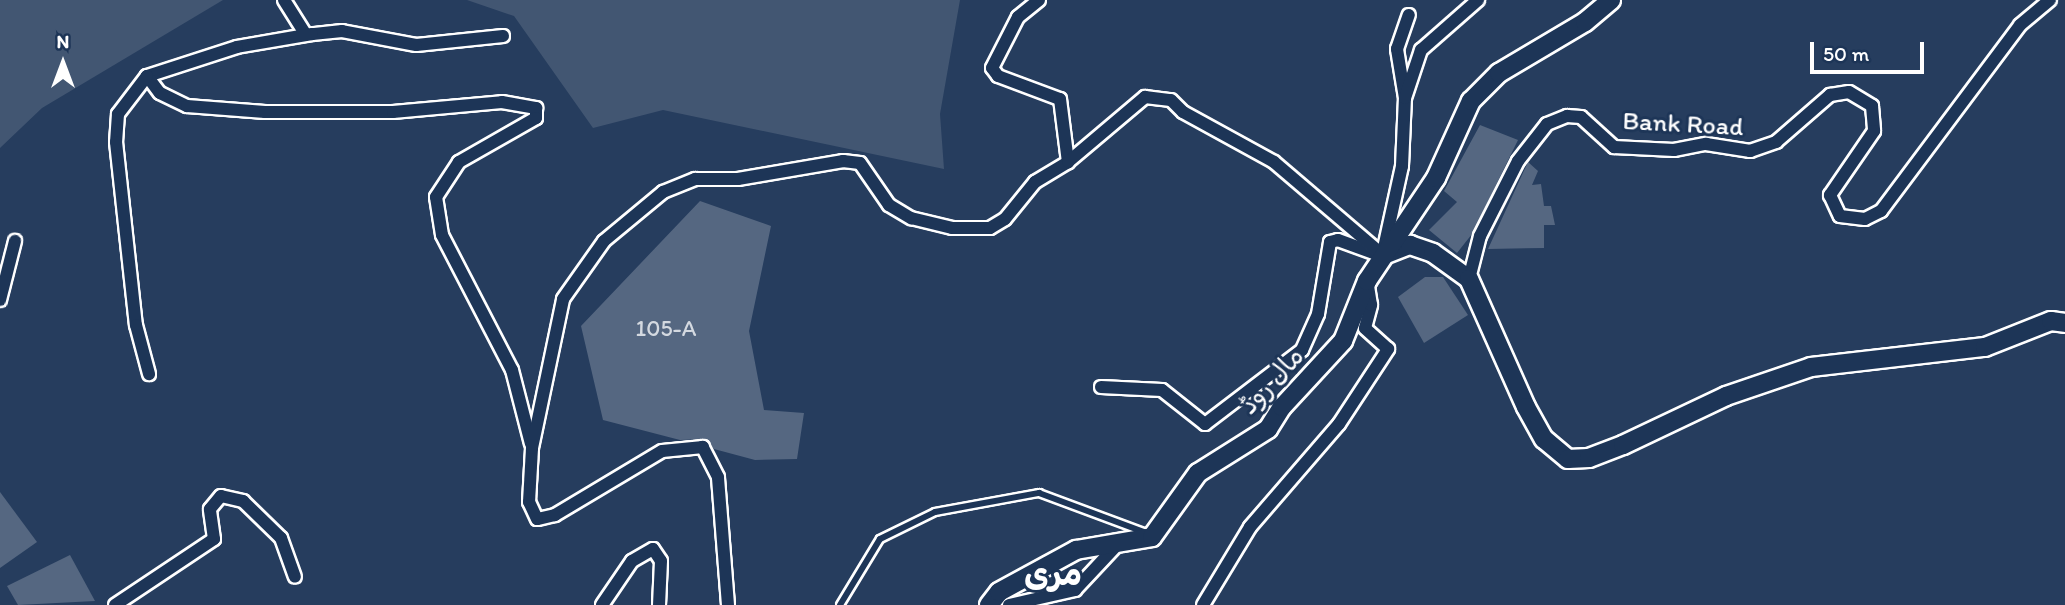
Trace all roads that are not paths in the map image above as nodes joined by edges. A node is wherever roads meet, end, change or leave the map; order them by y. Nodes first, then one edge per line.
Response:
1 (284, 0) edge
2 (1039, 0) edge
3 (1478, 0) edge
4 (1611, 0) edge
5 (2050, 0) edge
6 (1409, 15) dead end
7 (306, 35) junction
8 (503, 36) dead end
9 (147, 76) junction
10 (1405, 98) junction
11 (1068, 162) junction
12 (15, 241) dead end
13 (1382, 255) junction
14 (1469, 279) junction
15 (1367, 281) junction
16 (0, 300) edge
17 (2065, 323) edge
18 (149, 374) dead end
19 (1101, 387) dead end
20 (532, 448) junction
21 (1145, 537) junction
22 (295, 577) dead end
23 (114, 605) edge
24 (602, 605) edge
25 (659, 605) edge
26 (728, 605) edge
27 (840, 605) edge
28 (989, 605) edge
29 (1009, 605) edge
30 (1202, 605) edge

1 - 7 street
2 - 11 street
3 - 10 street
4 - 13 main road, مال روڈ
5 - 14 street, Bank Road
6 - 10 street
7 - 8 street
7 - 9 street
9 - 18 street
9 - 20 street
10 - 13 street
11 - 13 street
11 - 20 street
12 - 16 street
13 - 14 main road
13 - 15 main road, مال روڈ
13 - 19 street
14 - 17 main road
15 - 21 main road, مال روڈ
15 - 30 street
20 - 26 street
21 - 27 lane
21 - 28 main road
21 - 29 street
22 - 23 street
24 - 25 street

